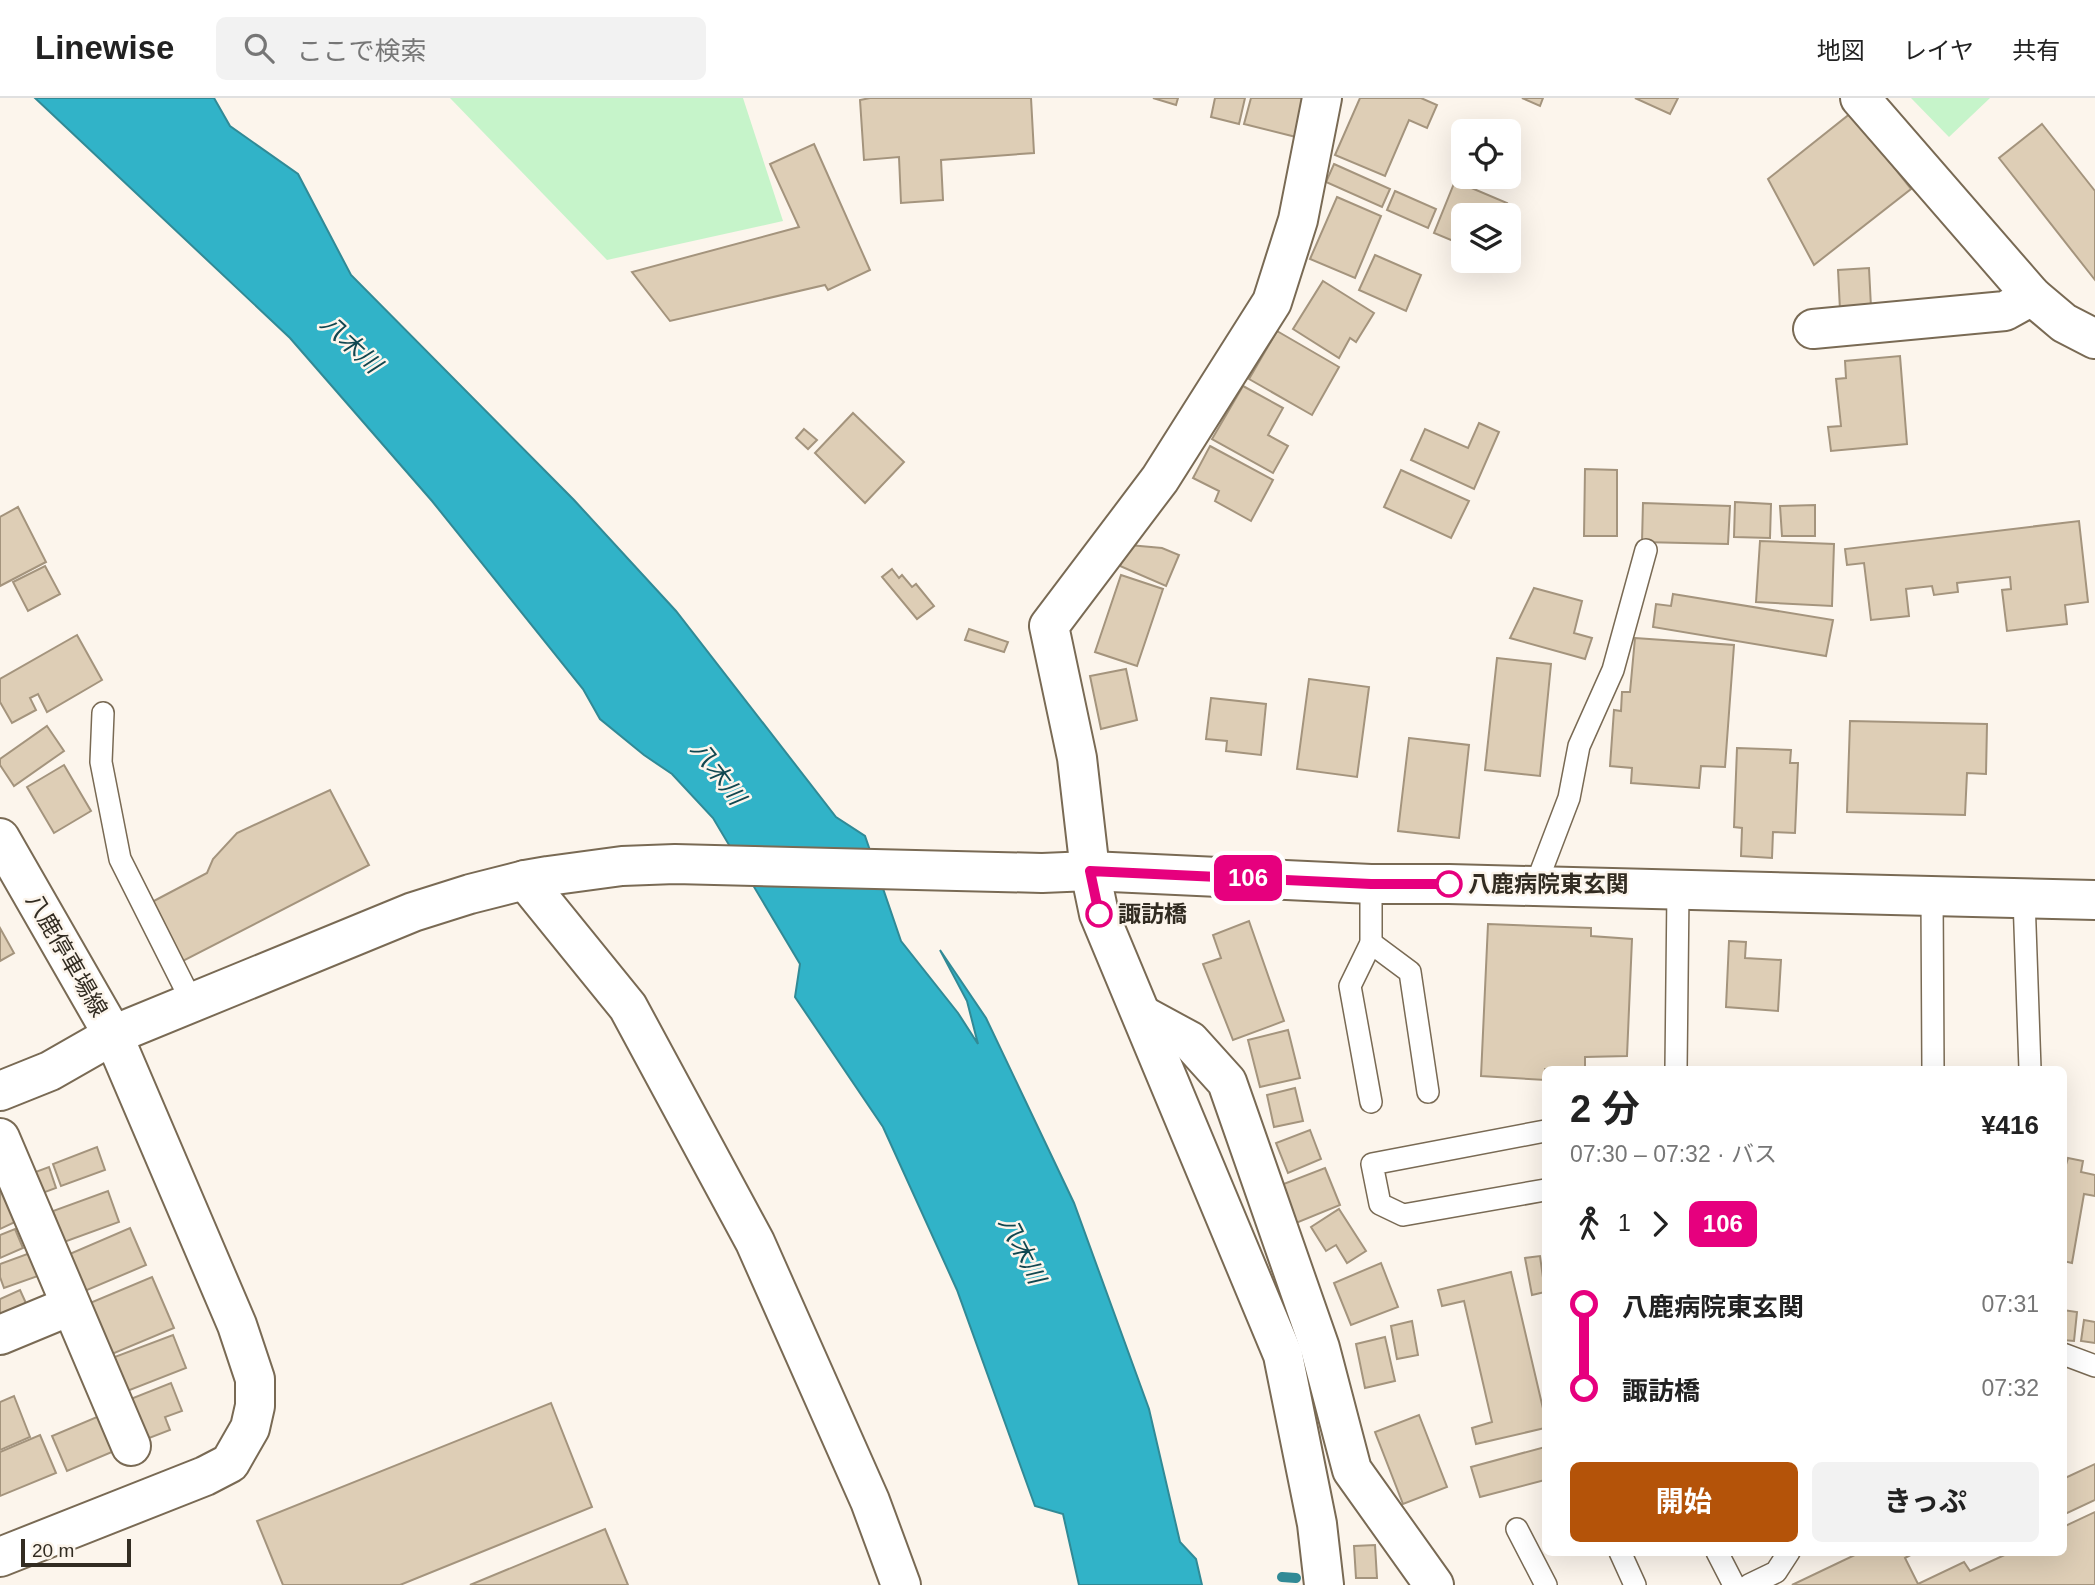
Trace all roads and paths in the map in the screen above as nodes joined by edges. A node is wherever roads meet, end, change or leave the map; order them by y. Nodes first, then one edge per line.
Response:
1 (1322, 98) edge
2 (1860, 98) edge
3 (2032, 296) junction
4 (1813, 329) dead end
5 (2095, 339) edge
6 (1646, 550) dead end
7 (103, 713) dead end
8 (0, 838) edge
9 (1090, 871) junction
10 (537, 878) junction
11 (1371, 884) junction
12 (1535, 887) junction
13 (1678, 891) junction
14 (1931, 896) junction
15 (2024, 898) junction
16 (2095, 900) edge
17 (1371, 943) junction
18 (192, 1002) junction
19 (1142, 1014) junction
20 (113, 1035) junction
21 (1676, 1066) edge
22 (1933, 1066) edge
23 (2030, 1066) edge
24 (0, 1091) edge
25 (1428, 1092) dead end
26 (1371, 1102) dead end
27 (1542, 1132) edge
28 (0, 1138) edge
29 (1542, 1191) edge
30 (70, 1306) junction
31 (0, 1335) edge
32 (2067, 1356) edge
33 (2095, 1366) edge
34 (131, 1446) dead end
35 (1517, 1529) dead end
36 (1622, 1556) edge
37 (1719, 1556) edge
38 (1786, 1556) edge
39 (0, 1557) edge
40 (901, 1585) edge
41 (1324, 1585) edge
42 (1434, 1585) edge
43 (1546, 1585) edge
44 (1635, 1585) edge
45 (1734, 1585) edge
46 (1749, 1585) edge

1 - 9 street
2 - 3 street
3 - 4 street
3 - 5 street
6 - 12 lane
7 - 18 lane
8 - 20 street, 八鹿停車場線
9 - 10 street
9 - 11 street
9 - 19 street
10 - 18 street
10 - 40 street
11 - 12 street
11 - 17 lane
12 - 13 street
13 - 14 street
13 - 21 lane
14 - 15 street
14 - 22 lane
15 - 16 street
15 - 23 lane
17 - 25 lane
17 - 26 lane
18 - 20 street
19 - 41 street
19 - 42 street
20 - 24 street, 八鹿停車場線
20 - 39 street
27 - 29 lane
28 - 30 street
30 - 31 street
30 - 34 street
32 - 33 lane
35 - 43 lane
36 - 44 lane
37 - 45 lane
38 - 46 lane

